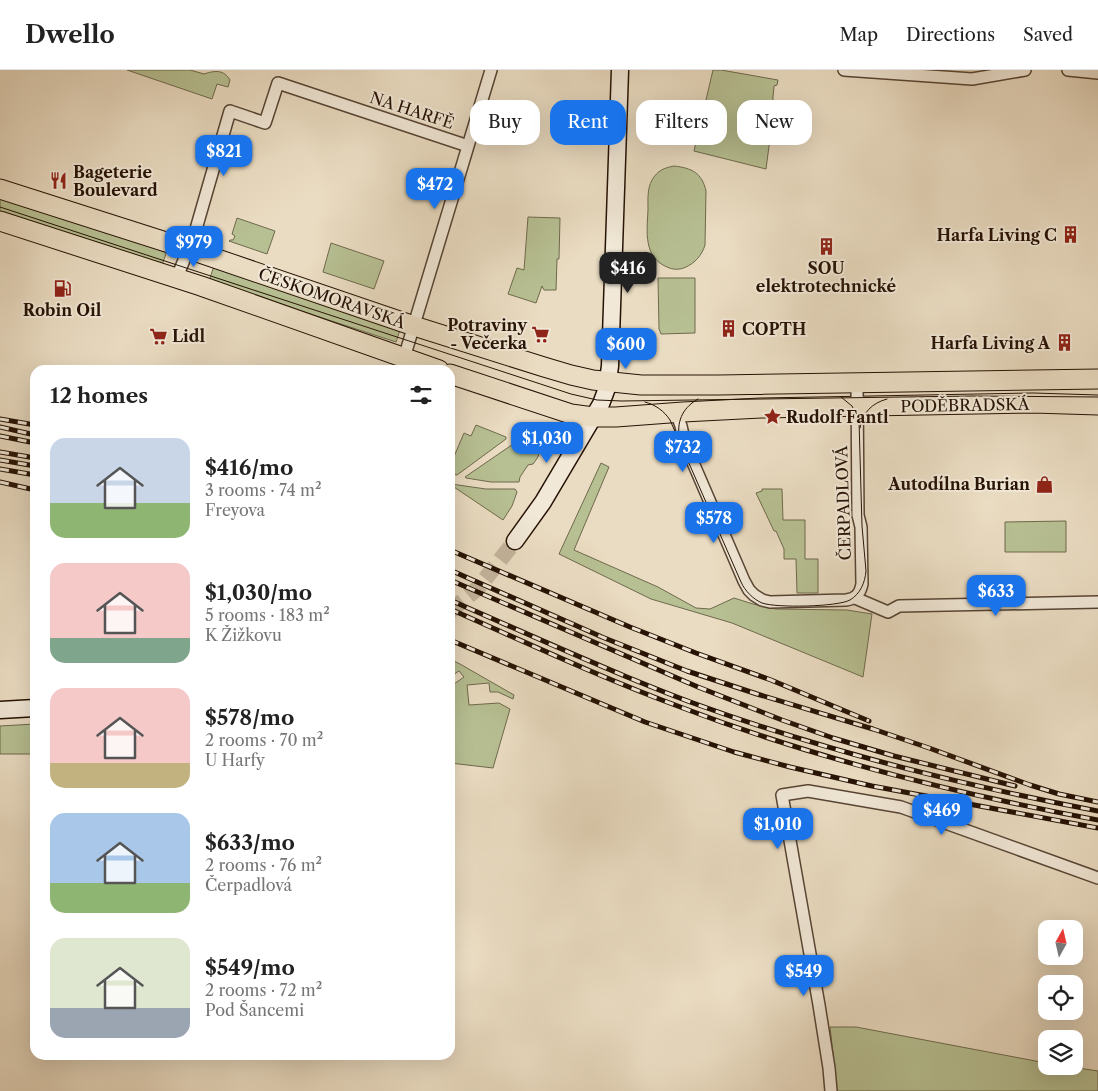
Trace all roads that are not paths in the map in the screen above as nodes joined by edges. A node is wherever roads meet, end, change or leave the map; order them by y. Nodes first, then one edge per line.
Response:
1 (491, 70) edge
2 (620, 70) edge
3 (844, 70) edge
4 (1025, 70) edge
5 (1074, 70) edge
6 (1098, 73) edge
7 (468, 146) junction
8 (0, 189) edge
9 (0, 221) edge
10 (188, 249) junction
11 (176, 277) junction
12 (414, 326) junction
13 (404, 358) junction
14 (424, 365) edge
15 (455, 376) edge
16 (1098, 380) edge
17 (608, 382) junction
18 (856, 383) junction
19 (1098, 405) edge
20 (857, 406) junction
21 (676, 412) junction
22 (593, 417) junction
23 (515, 541) tunnel mouth
24 (858, 594) junction
25 (1098, 602) edge
26 (30, 708) edge
27 (0, 710) edge
28 (1098, 878) edge
29 (831, 1091) edge

1 - 7 street, NA HARFĚ
2 - 17 main road
3 - 4 street
5 - 6 street
7 - 10 street, NA HARFĚ
7 - 12 street, NA HARFĚ
8 - 10 main road, ČESKOMORAVSKÁ
9 - 11 main road, ČESKOMORAVSKÁ
10 - 11 street
10 - 12 main road, ČESKOMORAVSKÁ
11 - 13 main road, ČESKOMORAVSKÁ
12 - 13 street, NA HARFĚ
12 - 17 main road, ČESKOMORAVSKÁ
13 - 14 main road, ČESKOMORAVSKÁ
15 - 22 main road
16 - 18 main road, PODĚBRADSKÁ
17 - 18 main road, PODĚBRADSKÁ
17 - 22 main road
18 - 20 street, ČERPADLOVÁ
19 - 20 main road, PODĚBRADSKÁ
20 - 21 main road, PODĚBRADSKÁ
20 - 24 street, ČERPADLOVÁ
21 - 22 main road, PODĚBRADSKÁ
21 - 24 street
22 - 23 main road
24 - 25 street
26 - 27 main road
28 - 29 street

